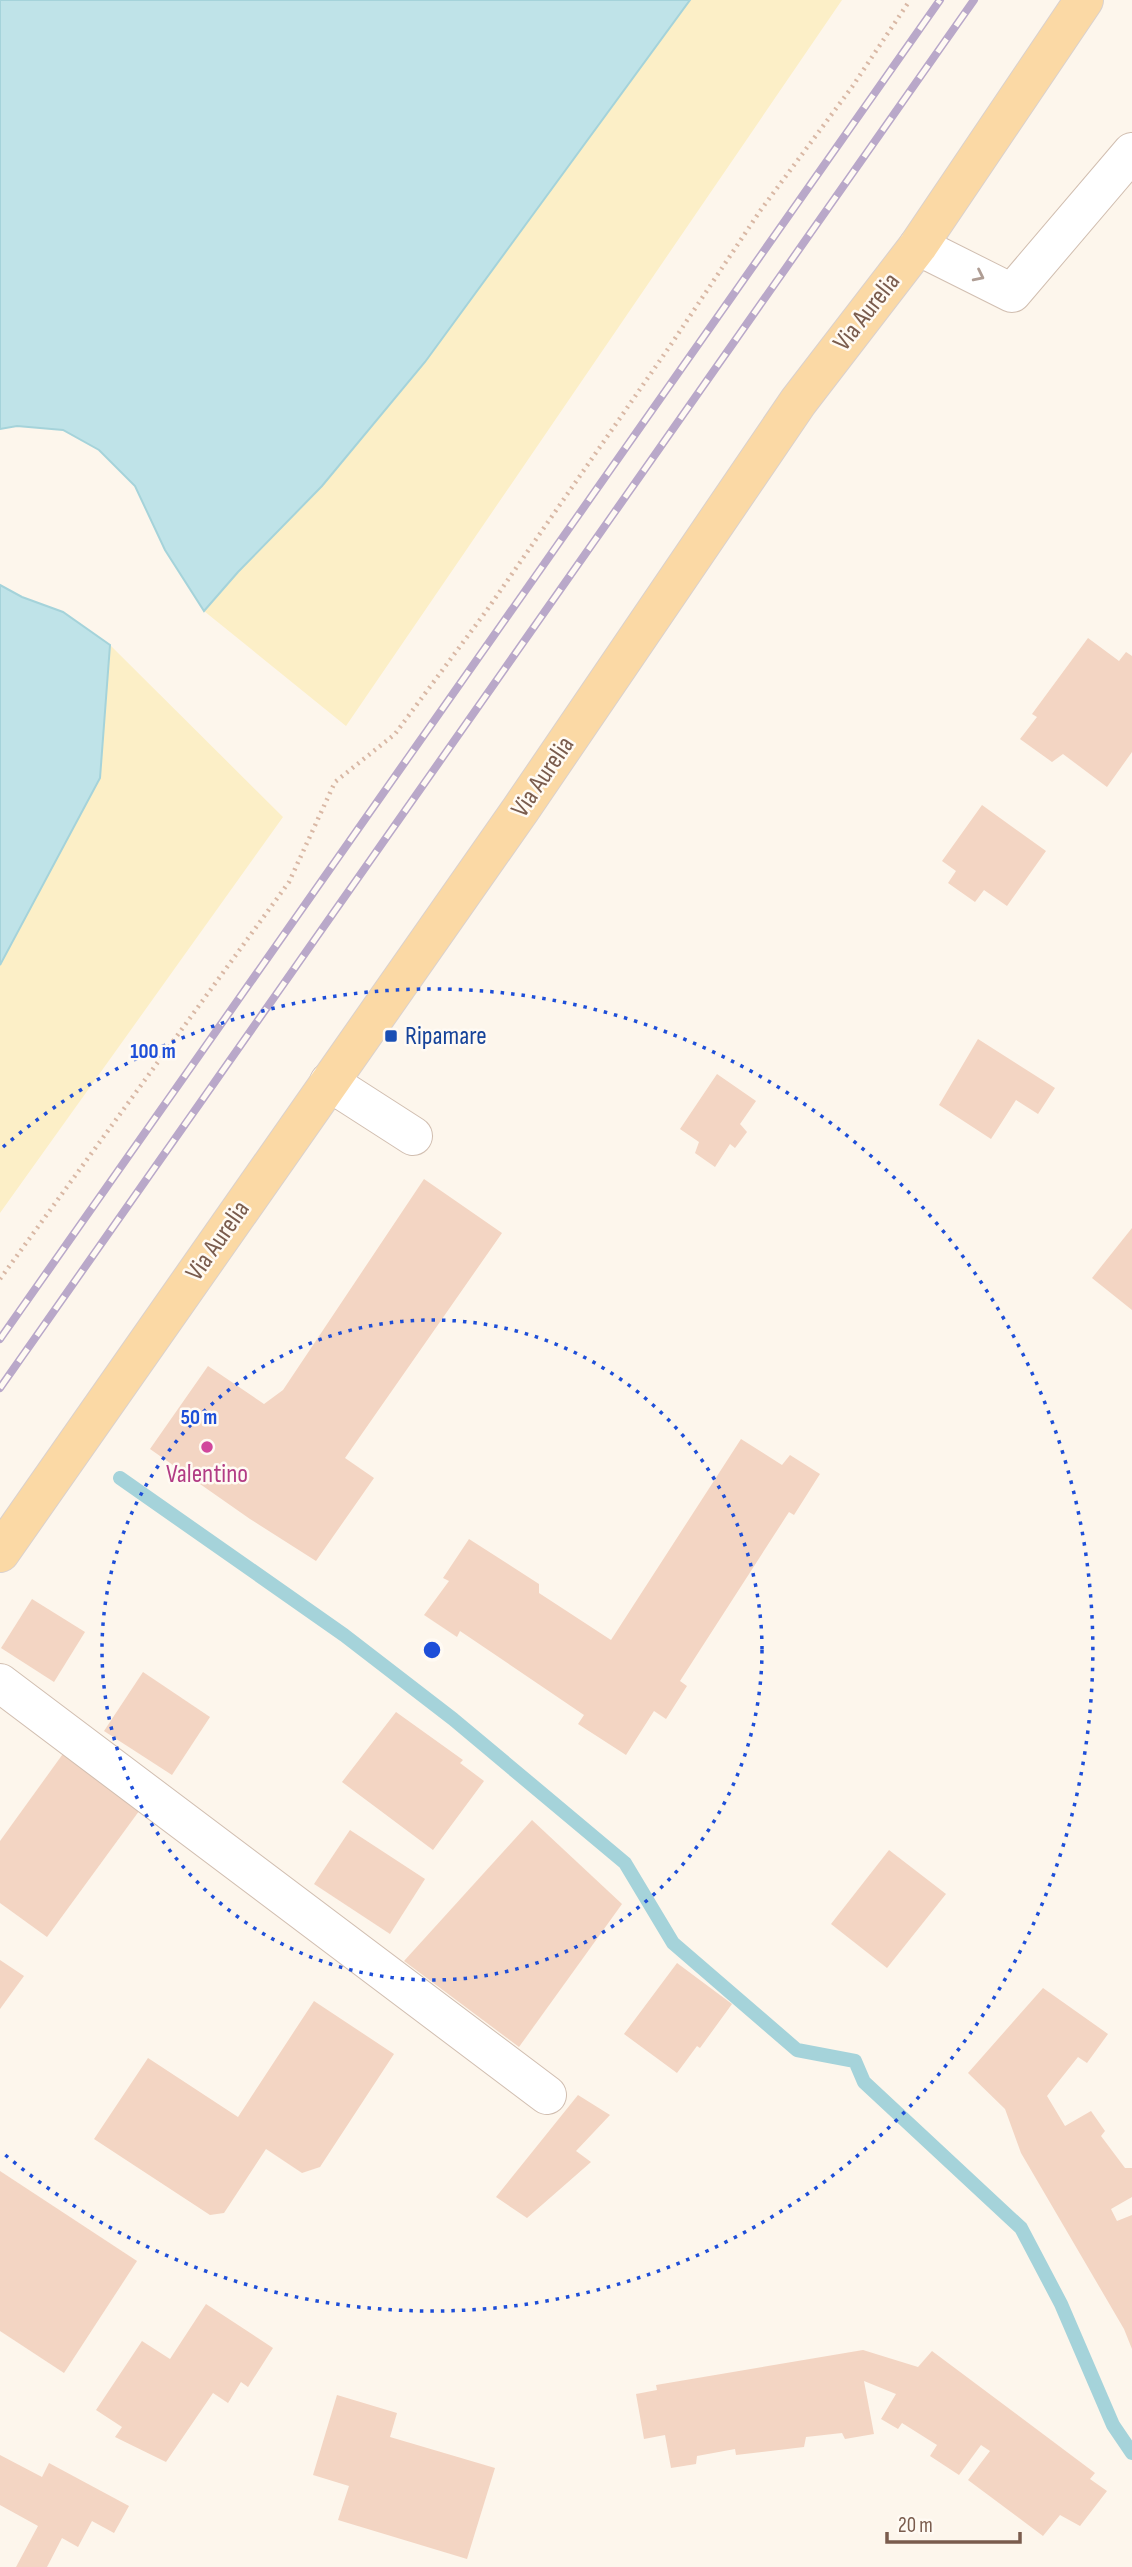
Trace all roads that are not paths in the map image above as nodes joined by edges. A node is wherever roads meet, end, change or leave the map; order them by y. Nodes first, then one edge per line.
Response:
1 (1084, 0) edge
2 (1132, 152) edge
3 (918, 246) junction
4 (329, 1082) junction
5 (413, 1136) dead end
6 (0, 1553) edge
7 (0, 1684) edge
8 (547, 2095) dead end

1 - 3 main road, Via Aurelia
3 -> 2 street
3 - 4 main road, Via Aurelia
4 - 5 street
4 - 6 main road, Via Aurelia
7 - 8 street

